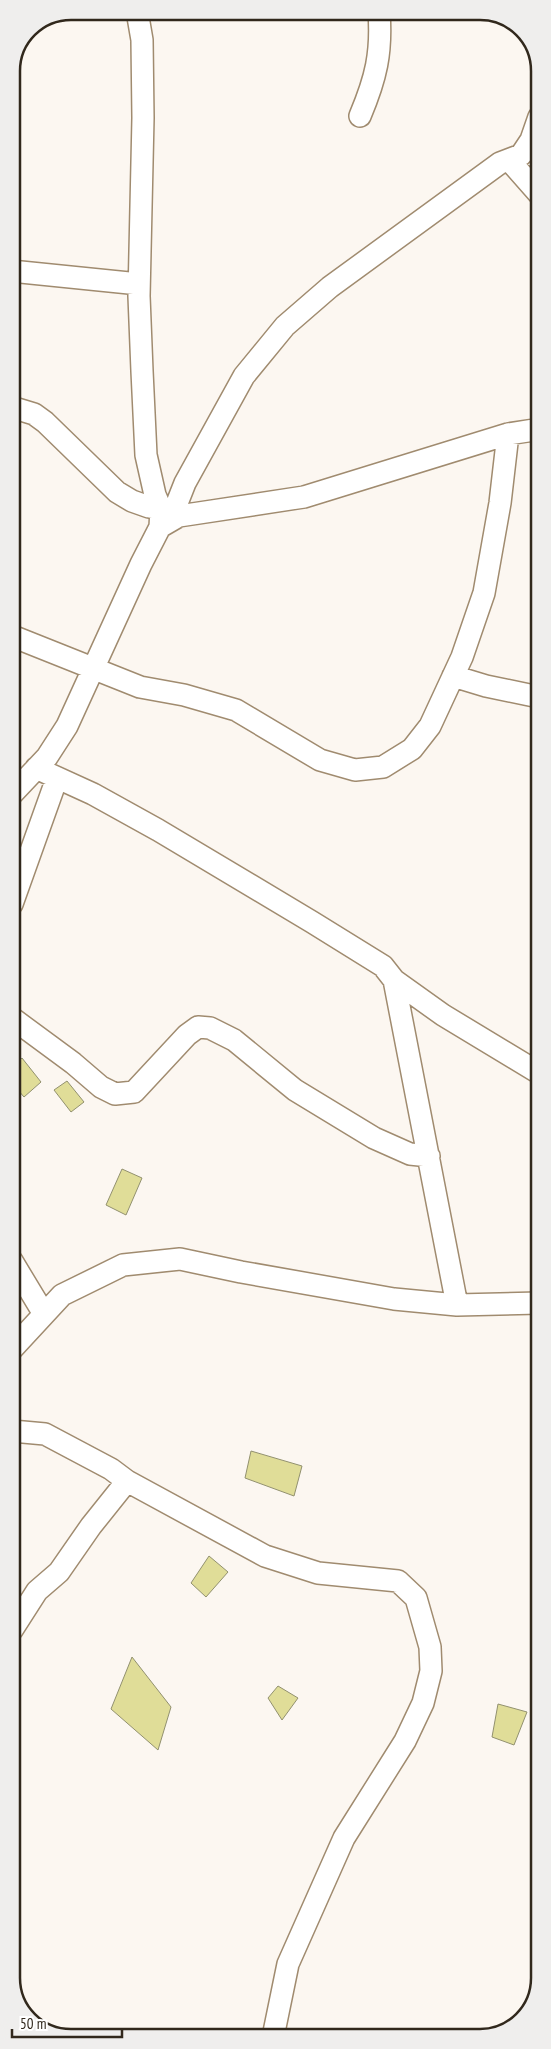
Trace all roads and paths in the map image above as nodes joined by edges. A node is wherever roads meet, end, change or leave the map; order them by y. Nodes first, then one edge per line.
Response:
1 (139, 20) edge
2 (380, 20) edge
3 (360, 116) dead end
4 (531, 140) edge
5 (509, 160) junction
6 (531, 185) edge
7 (20, 272) edge
8 (139, 284) junction
9 (20, 410) edge
10 (531, 430) edge
11 (508, 434) junction
12 (164, 519) junction
13 (20, 639) edge
14 (94, 669) junction
15 (453, 676) junction
16 (531, 692) edge
17 (36, 768) junction
18 (57, 778) junction
19 (20, 785) edge
20 (20, 882) edge
21 (394, 980) junction
22 (20, 1024) edge
23 (531, 1068) edge
24 (429, 1156) junction
25 (20, 1274) edge
26 (531, 1303) edge
27 (458, 1305) junction
28 (44, 1314) junction
29 (20, 1340) edge
30 (20, 1432) edge
31 (128, 1481) junction
32 (20, 1617) edge
33 (275, 2029) edge

1 - 8 street
2 - 3 street
4 - 5 street
5 - 6 street
5 - 12 street
7 - 8 street
8 - 12 street
9 - 12 street
10 - 11 street
11 - 12 street
11 - 15 street
12 - 14 street
13 - 14 street
14 - 15 street
14 - 17 street
15 - 16 street
17 - 18 street
17 - 19 street
18 - 20 street
18 - 21 street
21 - 23 street
21 - 24 street
22 - 24 street
24 - 27 street
25 - 28 street
26 - 27 street
27 - 28 street
28 - 29 street
30 - 31 street
31 - 32 street
31 - 33 street

